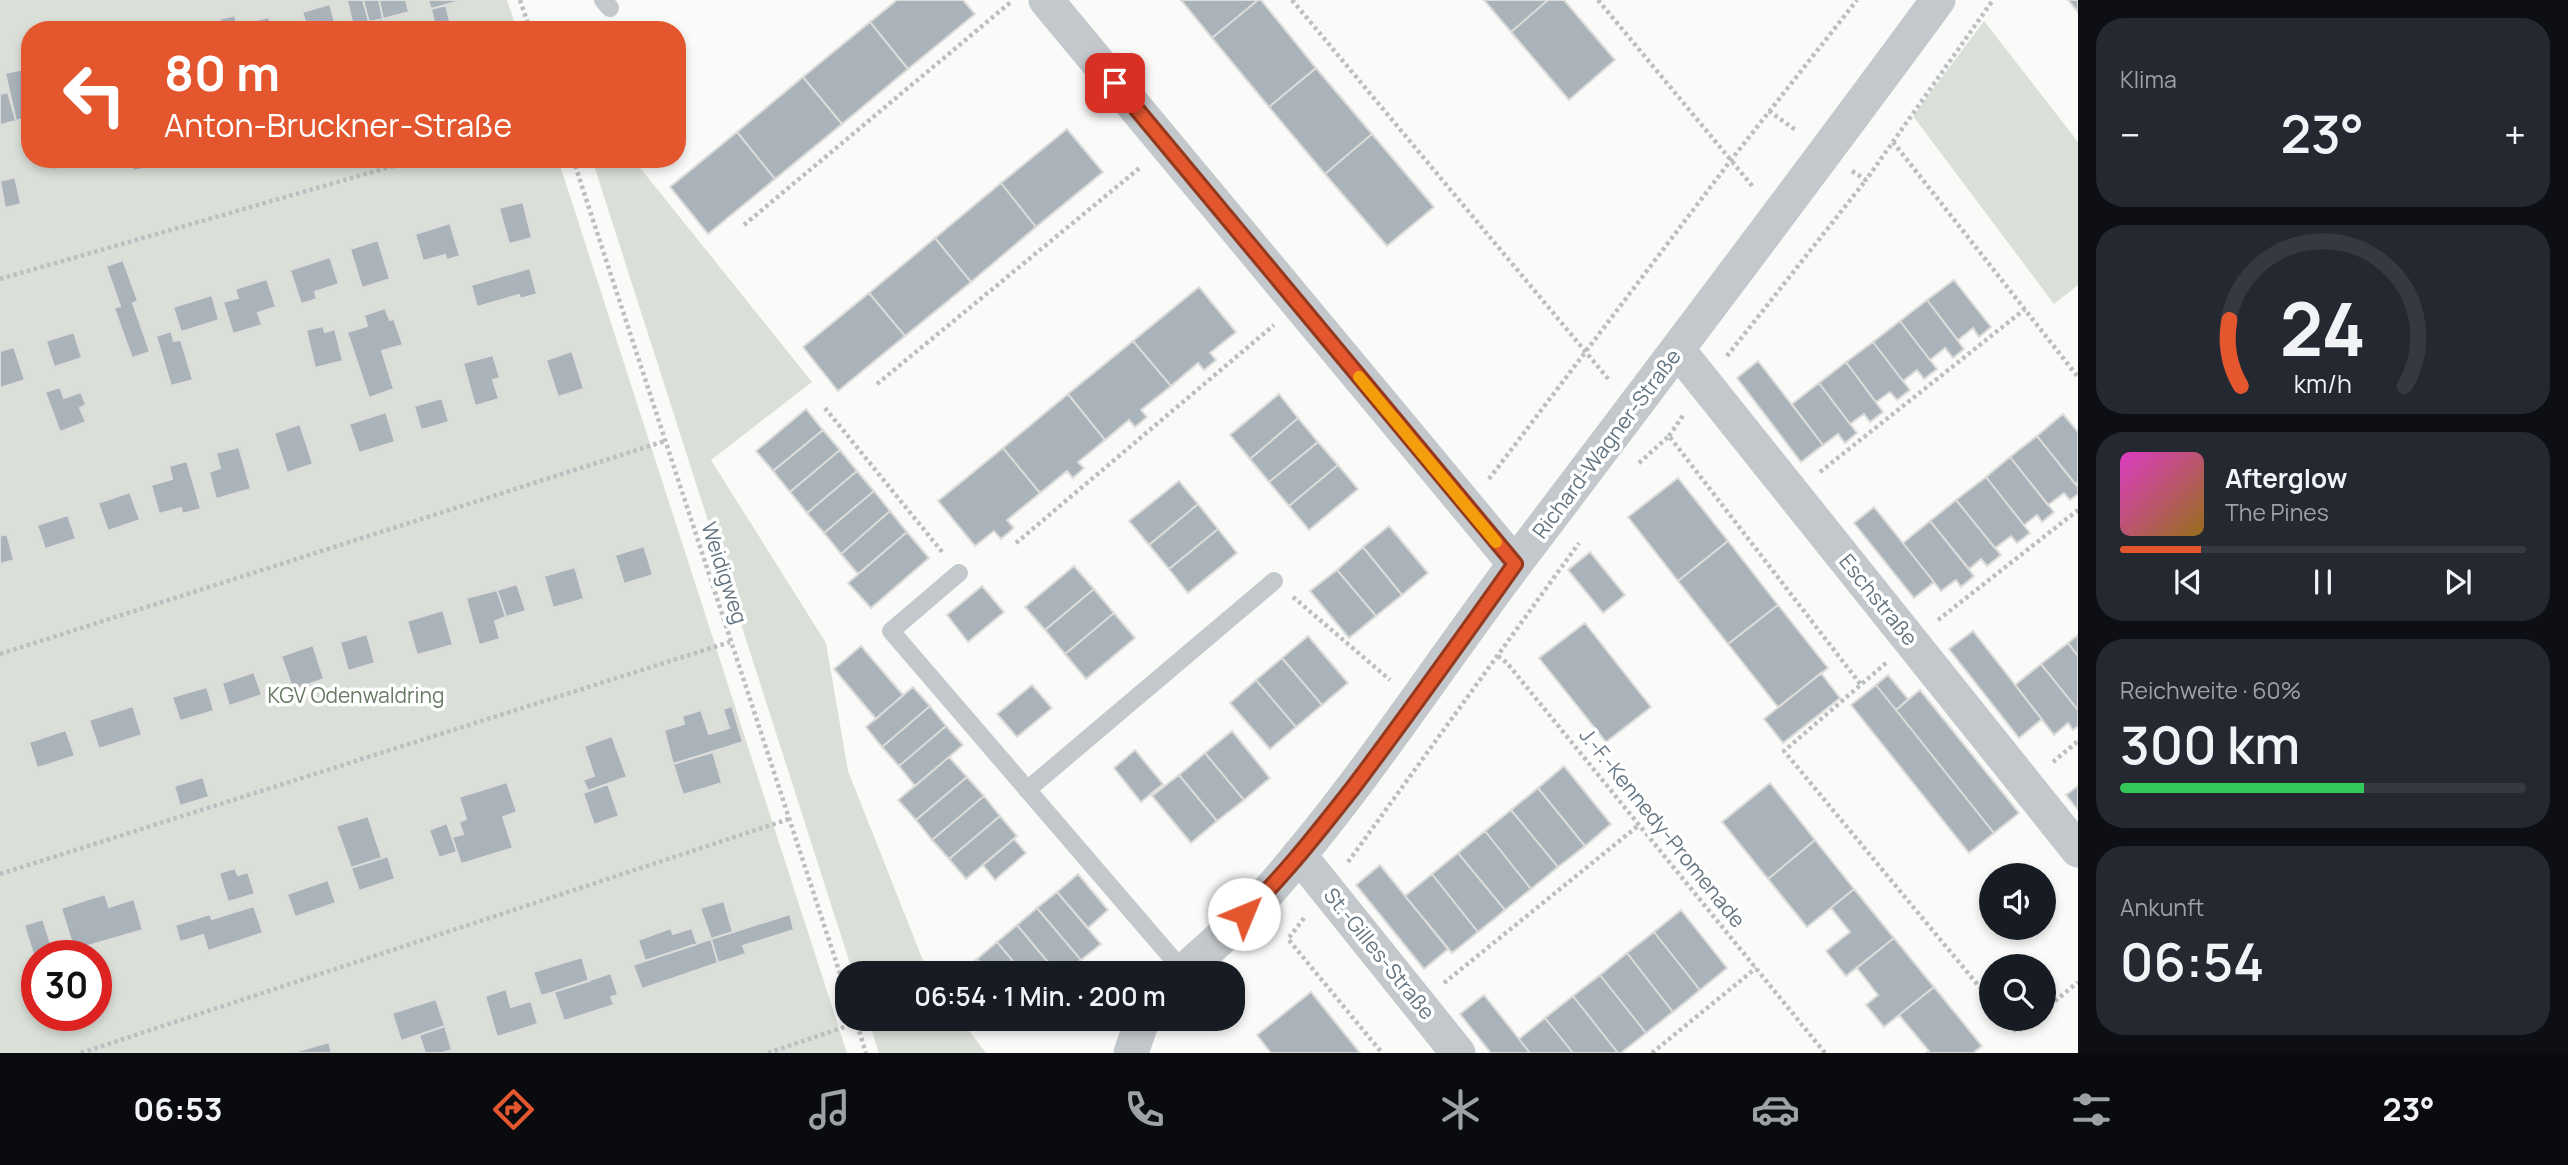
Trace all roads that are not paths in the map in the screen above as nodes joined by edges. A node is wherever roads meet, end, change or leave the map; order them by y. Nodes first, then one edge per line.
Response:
1 (1046, 0) edge
2 (1938, 0) edge
3 (1678, 350) junction
4 (1515, 564) junction
5 (959, 572) road end
6 (1273, 581) road end
7 (1027, 790) junction
8 (2078, 850) edge
9 (1299, 855) junction
10 (1174, 961) edge
11 (1195, 961) edge
12 (1139, 1031) edge
13 (1131, 1053) edge
14 (1458, 1053) edge

1 - 4 street
2 - 3 street, Richard-Wagner-Straße
3 - 4 street, Richard-Wagner-Straße
3 - 8 street, Eschstraße
4 - 9 street, Richard-Wagner-Straße
5 - 7 lane
6 - 7 lane
7 - 10 lane
9 - 11 street, Richard-Wagner-Straße
9 - 14 street, St.-Gilles-Straße
12 - 13 street

